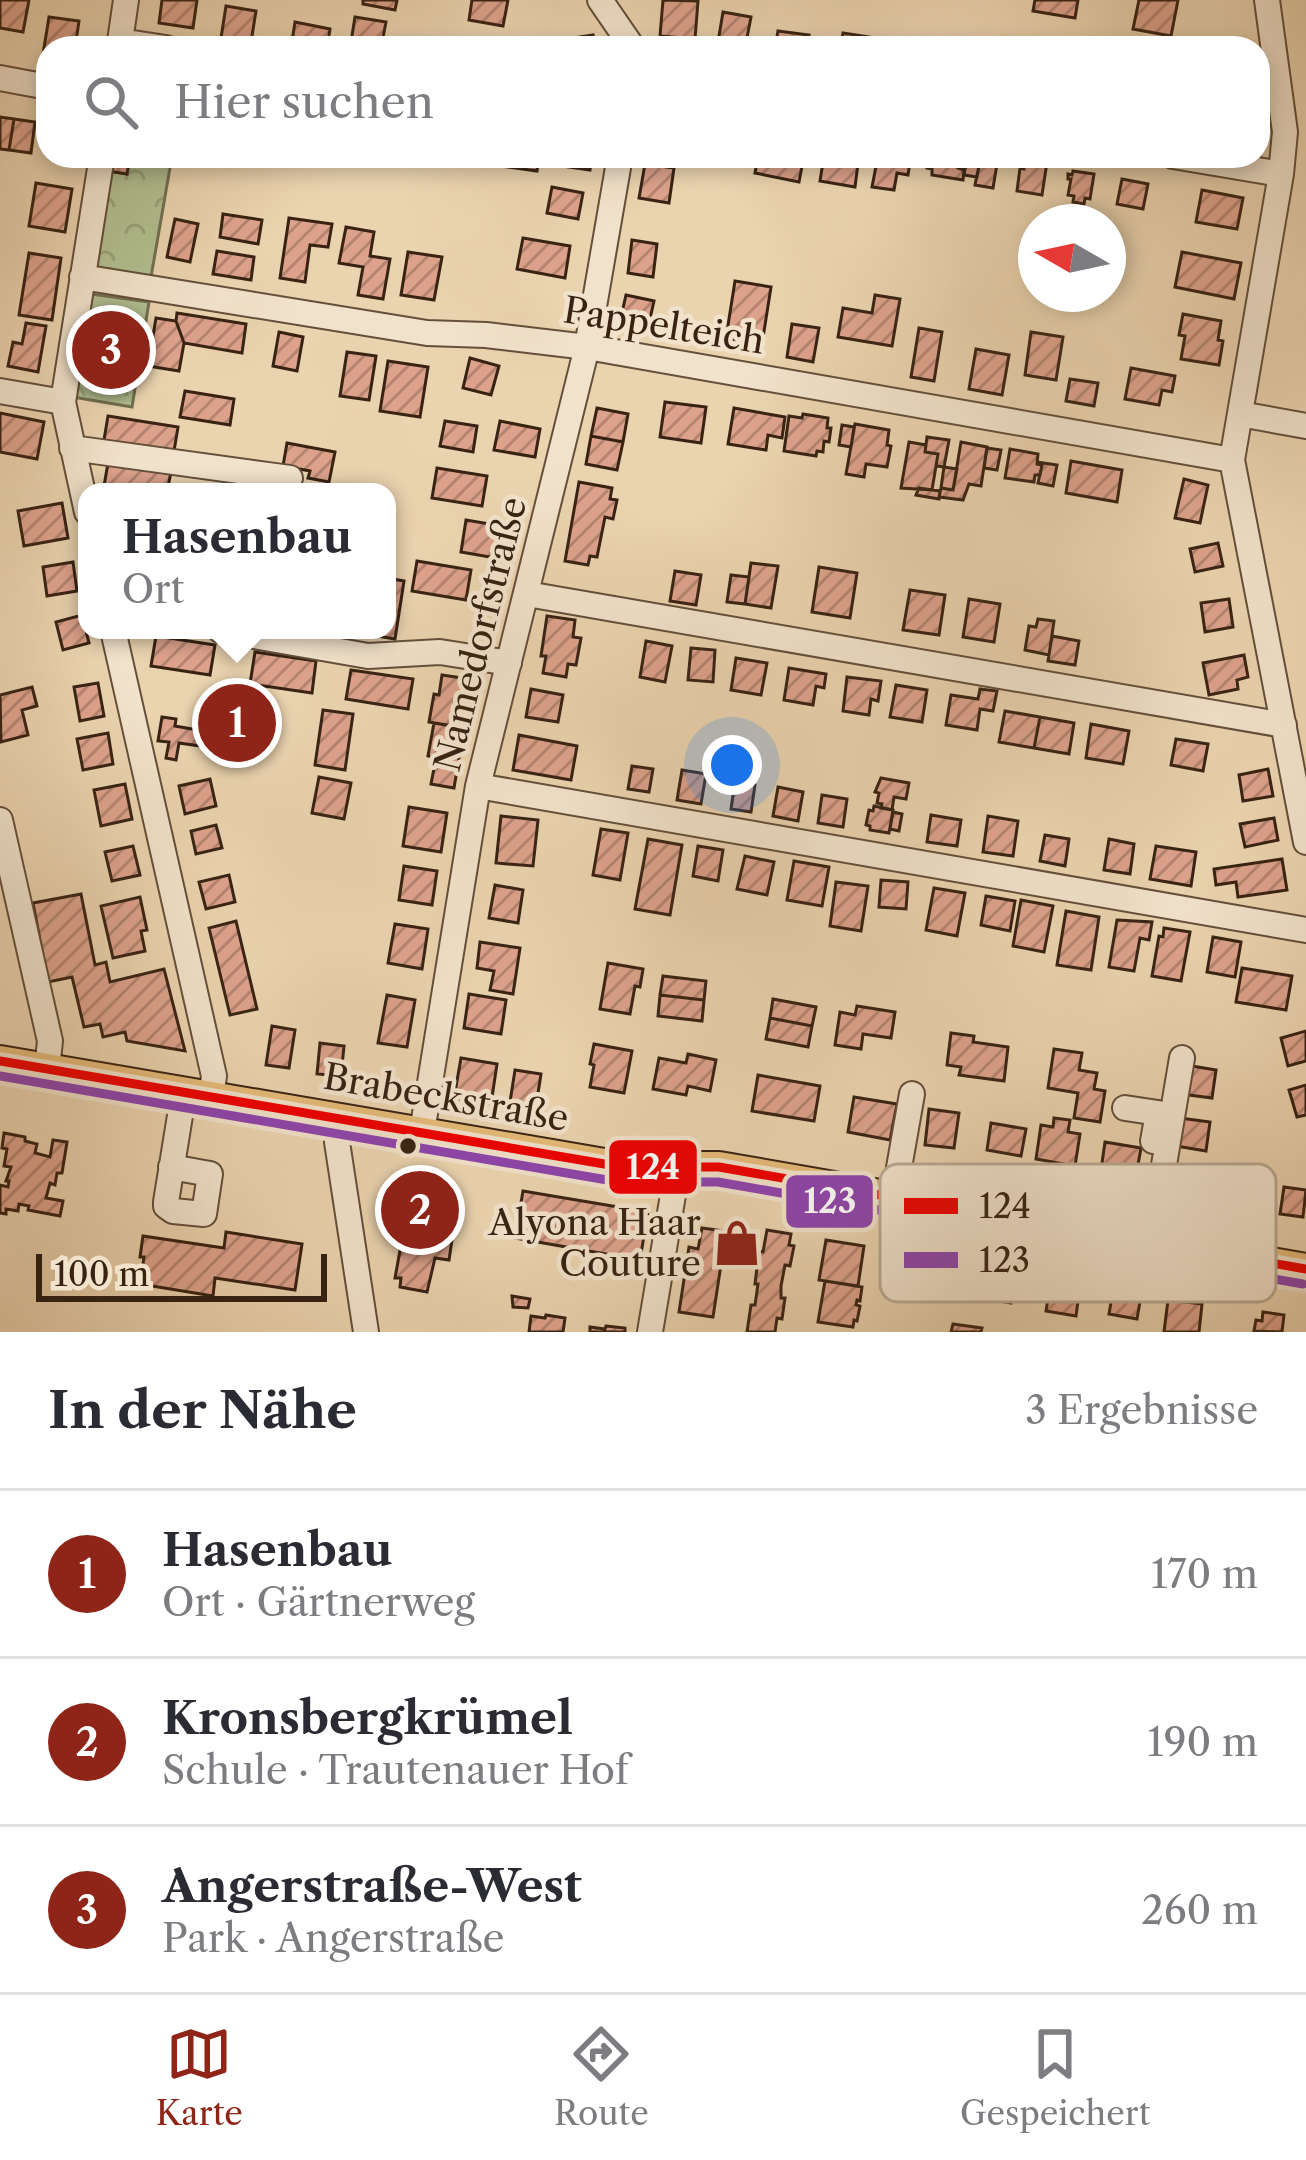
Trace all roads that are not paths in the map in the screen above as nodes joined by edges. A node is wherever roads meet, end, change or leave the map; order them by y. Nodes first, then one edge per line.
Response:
1 (126, 0) edge
2 (600, 0) edge
3 (1267, 0) edge
4 (121, 36) edge
5 (625, 36) edge
6 (0, 78) edge
7 (36, 84) edge
8 (100, 168) edge
9 (618, 168) edge
10 (1245, 168) edge
11 (1281, 174) junction
12 (82, 277) junction
13 (587, 347) junction
14 (0, 391) edge
15 (63, 402) junction
16 (1240, 414) junction
17 (1306, 426) edge
18 (73, 448) junction
19 (1232, 460) junction
20 (290, 478) dead end
21 (81, 483) edge
22 (527, 594) junction
23 (115, 639) edge
24 (271, 639) edge
25 (509, 662) junction
26 (1284, 725) junction
27 (478, 786) junction
28 (0, 820) edge
29 (1306, 842) edge
30 (1306, 930) edge
31 (1182, 1058) dead end
32 (0, 1061) edge
33 (46, 1069) junction
34 (197, 1094) junction
35 (912, 1094) dead end
36 (1125, 1108) dead end
37 (341, 1119) junction
38 (422, 1132) junction
39 (900, 1164) edge
40 (1152, 1164) edge
41 (1160, 1164) edge
42 (171, 1166) dead end
43 (673, 1167) junction
44 (880, 1194) edge
45 (1276, 1263) edge
46 (1306, 1268) edge
47 (366, 1332) edge
48 (650, 1332) edge

1 - 4 street
2 - 5 street
3 - 11 street
6 - 7 street
8 - 12 street
9 - 13 street, Namedorfstraße
10 - 11 street
11 - 16 street
12 - 13 street, Pappelteich
12 - 15 street
13 - 19 street, Pappelteich
13 - 22 street, Namedorfstraße
14 - 15 street
15 - 18 street
16 - 17 street
16 - 19 street
18 - 20 street
18 - 21 street
19 - 26 street
22 - 25 street, Namedorfstraße
22 - 26 street
23 - 34 street
24 - 25 street
25 - 27 street, Namedorfstraße
26 - 29 street
27 - 30 street
27 - 38 street, Namedorfstraße
28 - 33 street
31 - 41 street
32 - 33 main road, Brabeckstraße
33 - 34 main road, Brabeckstraße
34 - 37 main road, Brabeckstraße
34 - 42 street
35 - 39 street
36 - 40 street
37 - 38 main road, Brabeckstraße
37 - 47 street
38 - 43 main road, Brabeckstraße
43 - 44 main road, Brabeckstraße
43 - 48 street
45 - 46 main road, Brabeckstraße

